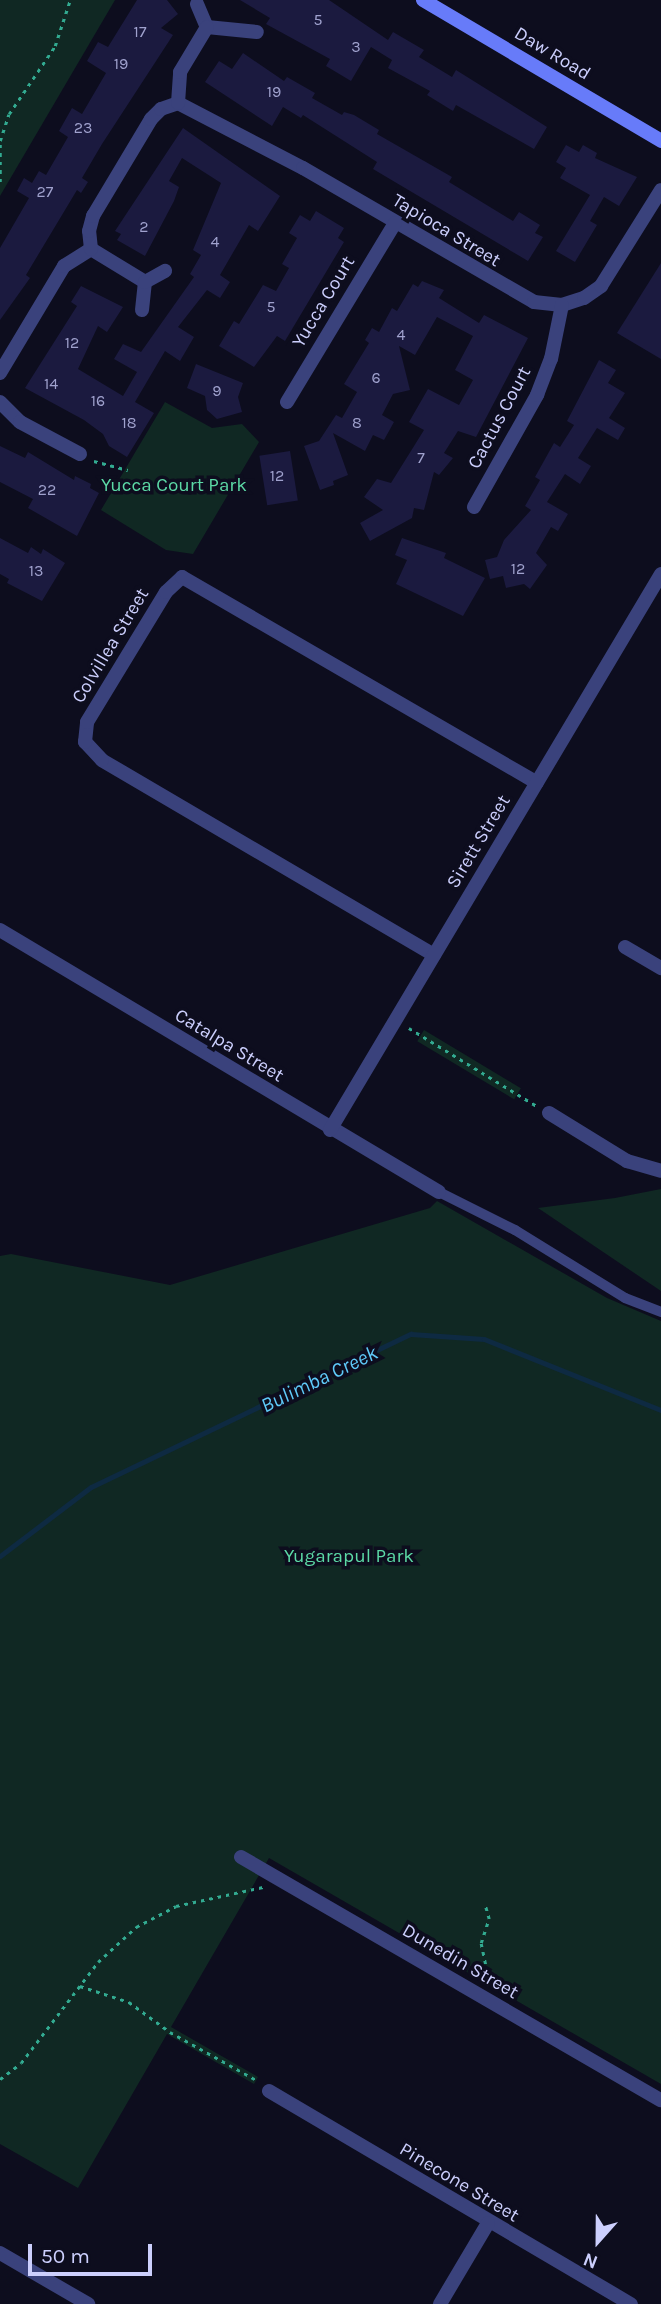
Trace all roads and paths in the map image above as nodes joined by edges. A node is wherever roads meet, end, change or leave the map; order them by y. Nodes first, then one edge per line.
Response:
1 (70, 0) edge
2 (423, 0) edge
3 (197, 4) dead end
4 (207, 27) junction
5 (257, 32) dead end
6 (178, 103) junction
7 (661, 141) edge
8 (0, 182) edge
9 (661, 190) edge
10 (395, 223) junction
11 (92, 249) junction
12 (165, 271) dead end
13 (145, 282) junction
14 (562, 304) junction
15 (142, 310) dead end
16 (0, 373) edge
17 (0, 402) edge
18 (287, 402) dead end
19 (80, 454) joint
20 (128, 470) dead end
21 (474, 507) dead end
22 (661, 575) edge
23 (537, 783) junction
24 (0, 930) edge
25 (625, 947) dead end
26 (434, 955) junction
27 (661, 968) edge
28 (397, 1018) junction
29 (549, 1113) joint
30 (330, 1130) junction
31 (661, 1171) edge
32 (439, 1192) joint
33 (661, 1312) edge
34 (241, 1857) dead end
35 (284, 1882) junction
36 (485, 1905) dead end
37 (80, 1986) junction
38 (476, 1993) junction
39 (0, 2079) edge
40 (269, 2091) joint
41 (661, 2100) edge
42 (488, 2222) junction
43 (0, 2253) edge
44 (88, 2304) edge
45 (440, 2304) edge
46 (631, 2304) edge

1 - 8 path
2 - 7 street, Daw Road
3 - 4 street
4 - 5 street
4 - 6 street
6 - 10 street, Tapioca Street
6 - 11 street
9 - 14 street
10 - 14 street, Tapioca Street
10 - 18 street, Yucca Court
11 - 13 street
11 - 16 street
12 - 13 street
13 - 15 street
14 - 21 street, Cactus Court
17 - 19 street
19 - 20 path
22 - 23 street, Sirett Street
23 - 26 street, Sirett Street
23 - 26 street, Colvillea Street
24 - 30 street, Catalpa Street
25 - 27 street
26 - 28 street, Sirett Street
28 - 29 path
28 - 30 street, Sirett Street
29 - 31 street
30 - 32 street, Catalpa Street
32 - 33 lane
34 - 35 street, Dunedin Street
35 - 37 path
35 - 38 street, Dunedin Street
36 - 38 path
37 - 39 path
37 - 40 path
38 - 41 street, Dunedin Street
40 - 42 street, Pinecone Street
42 - 45 street
42 - 46 street, Pinecone Street
43 - 44 street

